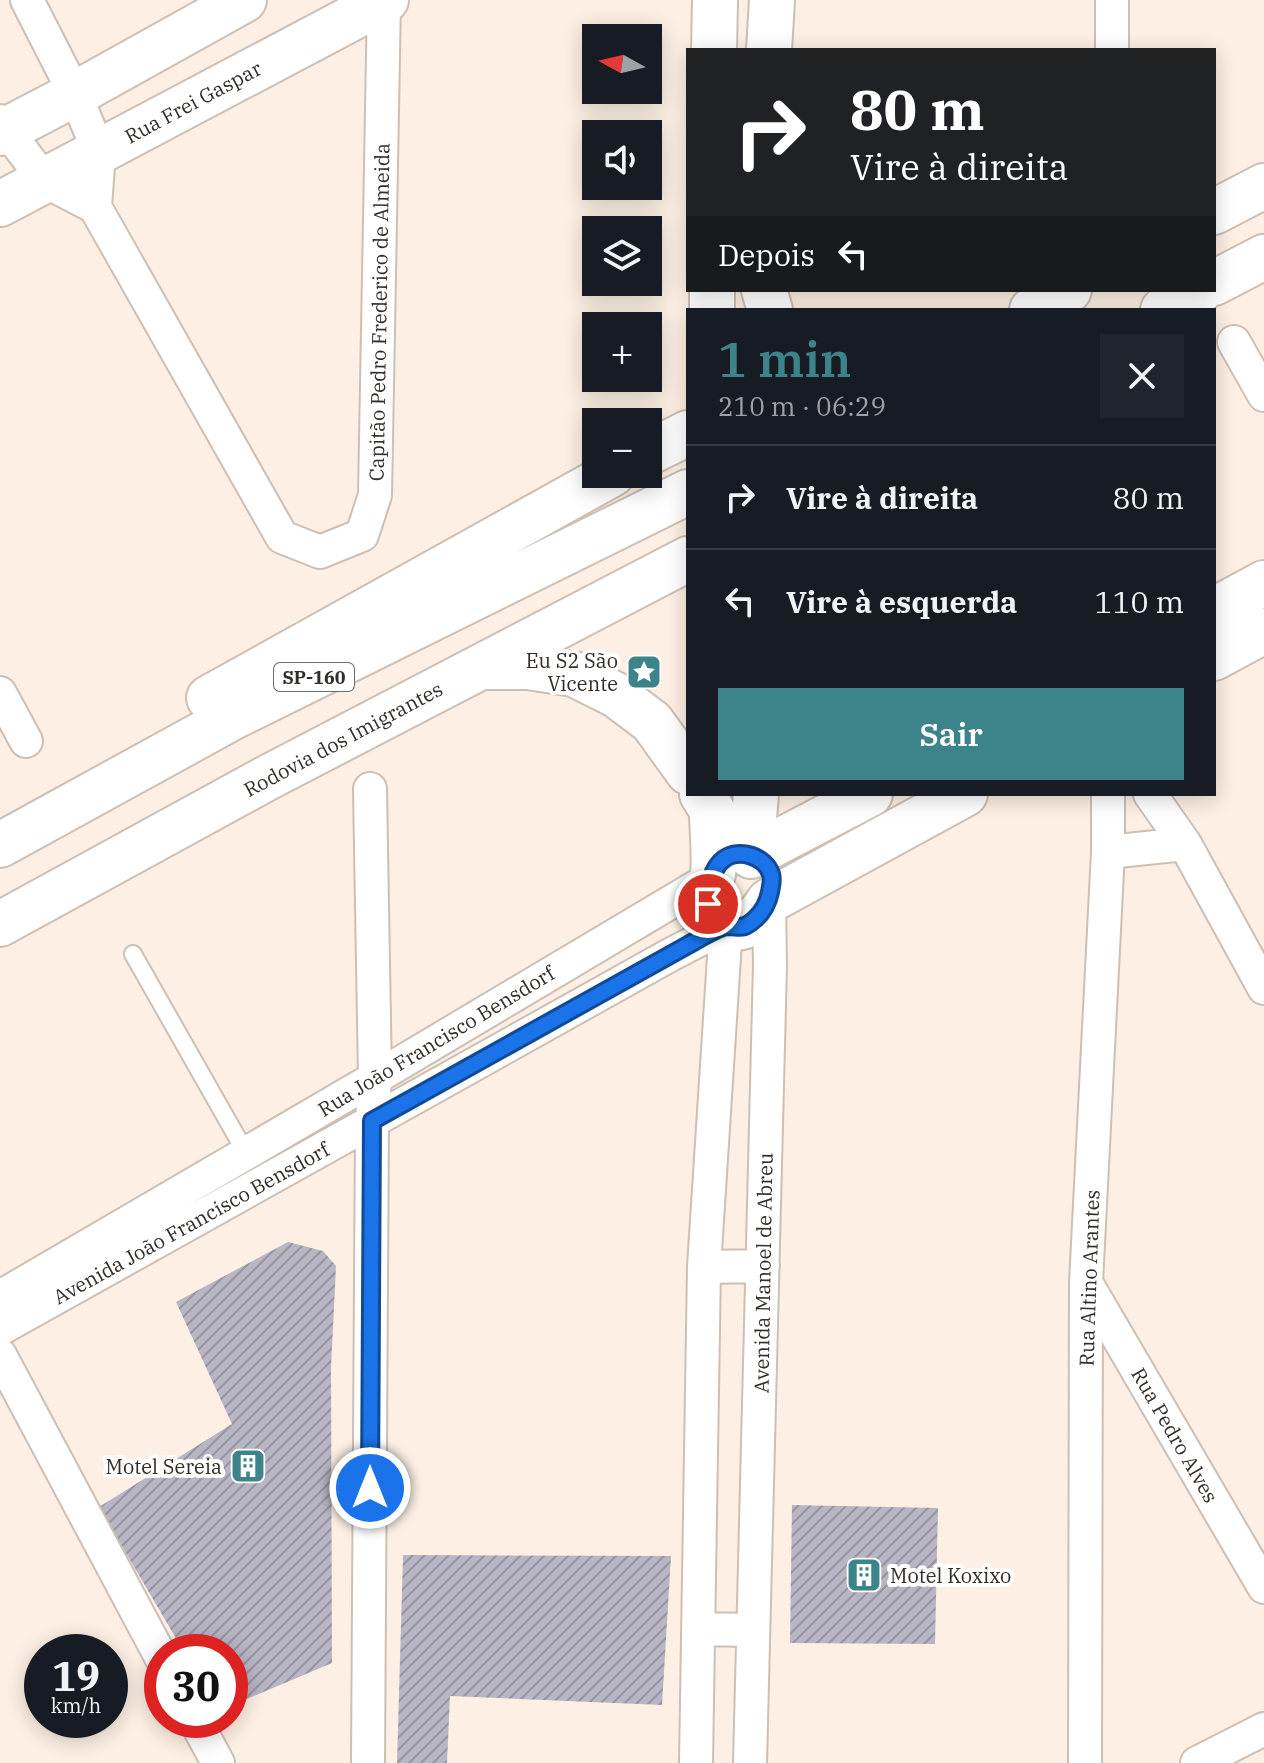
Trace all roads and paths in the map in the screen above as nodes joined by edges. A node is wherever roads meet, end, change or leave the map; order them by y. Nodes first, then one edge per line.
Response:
1 (27, 0) edge
2 (244, 0) edge
3 (385, 0) edge
4 (715, 0) edge
5 (772, 0) edge
6 (1112, 0) edge
7 (714, 48) edge
8 (769, 48) edge
9 (1112, 48) edge
10 (75, 94) junction
11 (2, 128) edge
12 (99, 152) junction
13 (45, 181) junction
14 (1264, 186) edge
15 (0, 204) edge
16 (95, 207) junction
17 (1216, 211) edge
18 (1264, 257) edge
19 (1216, 282) edge
20 (1065, 292) edge
21 (1197, 292) edge
22 (1036, 308) edge
23 (1167, 308) edge
24 (1234, 342) dead end
25 (1264, 395) edge
26 (686, 410) edge
27 (667, 443) edge
28 (587, 488) edge
29 (686, 493) edge
30 (686, 560) edge
31 (1260, 594) edge
32 (1216, 609) edge
33 (1264, 631) edge
34 (1216, 657) edge
35 (481, 667) junction
36 (0, 693) edge
37 (26, 741) dead end
38 (686, 769) edge
39 (370, 789) dead end
40 (756, 796) edge
41 (757, 796) edge
42 (866, 796) edge
43 (961, 796) edge
44 (1108, 796) edge
45 (1151, 796) edge
46 (707, 802) edge
47 (0, 814) edge
48 (795, 834) junction
49 (1185, 844) junction
50 (0, 845) edge
51 (1108, 852) junction
52 (751, 856) junction
53 (713, 877) junction
54 (769, 901) junction
55 (0, 924) edge
56 (726, 926) junction
57 (133, 954) dead end
58 (1264, 988) edge
59 (375, 1078) junction
60 (372, 1121) junction
61 (246, 1153) junction
62 (763, 1266) junction
63 (704, 1267) junction
64 (1086, 1283) junction
65 (0, 1297) edge
66 (0, 1329) edge
67 (0, 1355) edge
68 (1264, 1587) edge
69 (698, 1629) junction
70 (753, 1630) junction
71 (149, 1634) edge
72 (1264, 1729) edge
73 (205, 1738) edge
74 (218, 1763) edge
75 (368, 1763) edge
76 (696, 1763) edge
77 (750, 1763) edge
78 (1085, 1763) edge
79 (1197, 1763) edge

1 - 10 street
2 - 10 main road
3 - 12 main road, Rua Frei Gaspar
3 - 16 street, Capitão Pedro Frederico de Almeida
4 - 7 main road
5 - 8 main road
6 - 9 street
10 - 11 main road
10 - 12 street
11 - 13 street
12 - 13 main road, Rua Frei Gaspar
12 - 16 street
13 - 15 main road, Rua Frei Gaspar
13 - 16 street
14 - 17 main road
18 - 19 main road
20 - 22 main road
21 - 23 main road
24 - 25 street
26 - 27 main road
28 - 47 main road
29 - 50 main road, SP-160
30 - 35 main road, Rodovia dos Imigrantes
31 - 32 main road
33 - 34 main road
35 - 38 main road
35 - 55 main road, Rodovia dos Imigrantes
36 - 37 street
39 - 59 street
40 - 52 main road
41 - 48 main road
42 - 48 main road, Rua João Francisco Bensdorf
43 - 54 main road, Avenida João Francisco Bensdorf
44 - 51 street, Rua Altino Arantes
45 - 49 street
46 - 53 main road
48 - 52 main road, Rua João Francisco Bensdorf
49 - 51 street
49 - 58 street
51 - 64 street, Rua Altino Arantes
52 - 53 main road, Rua João Francisco Bensdorf
52 - 54 main road, Avenida Manoel de Abreu
53 - 56 main road
53 - 59 street, Rua João Francisco Bensdorf
54 - 56 main road, Avenida João Francisco Bensdorf
54 - 62 street, Avenida Manoel de Abreu
56 - 60 street, Avenida João Francisco Bensdorf
56 - 63 street
57 - 61 lane
59 - 60 street
59 - 61 street, Rua João Francisco Bensdorf
60 - 66 street, Avenida João Francisco Bensdorf
60 - 75 street
61 - 65 street, Rua João Francisco Bensdorf
62 - 63 street
62 - 70 street, Avenida Manoel de Abreu
63 - 69 street
64 - 68 street, Rua Pedro Alves
64 - 78 street, Rua Altino Arantes
67 - 71 street
69 - 70 street
69 - 76 street
70 - 77 street, Avenida Manoel de Abreu
72 - 79 street
73 - 74 street

